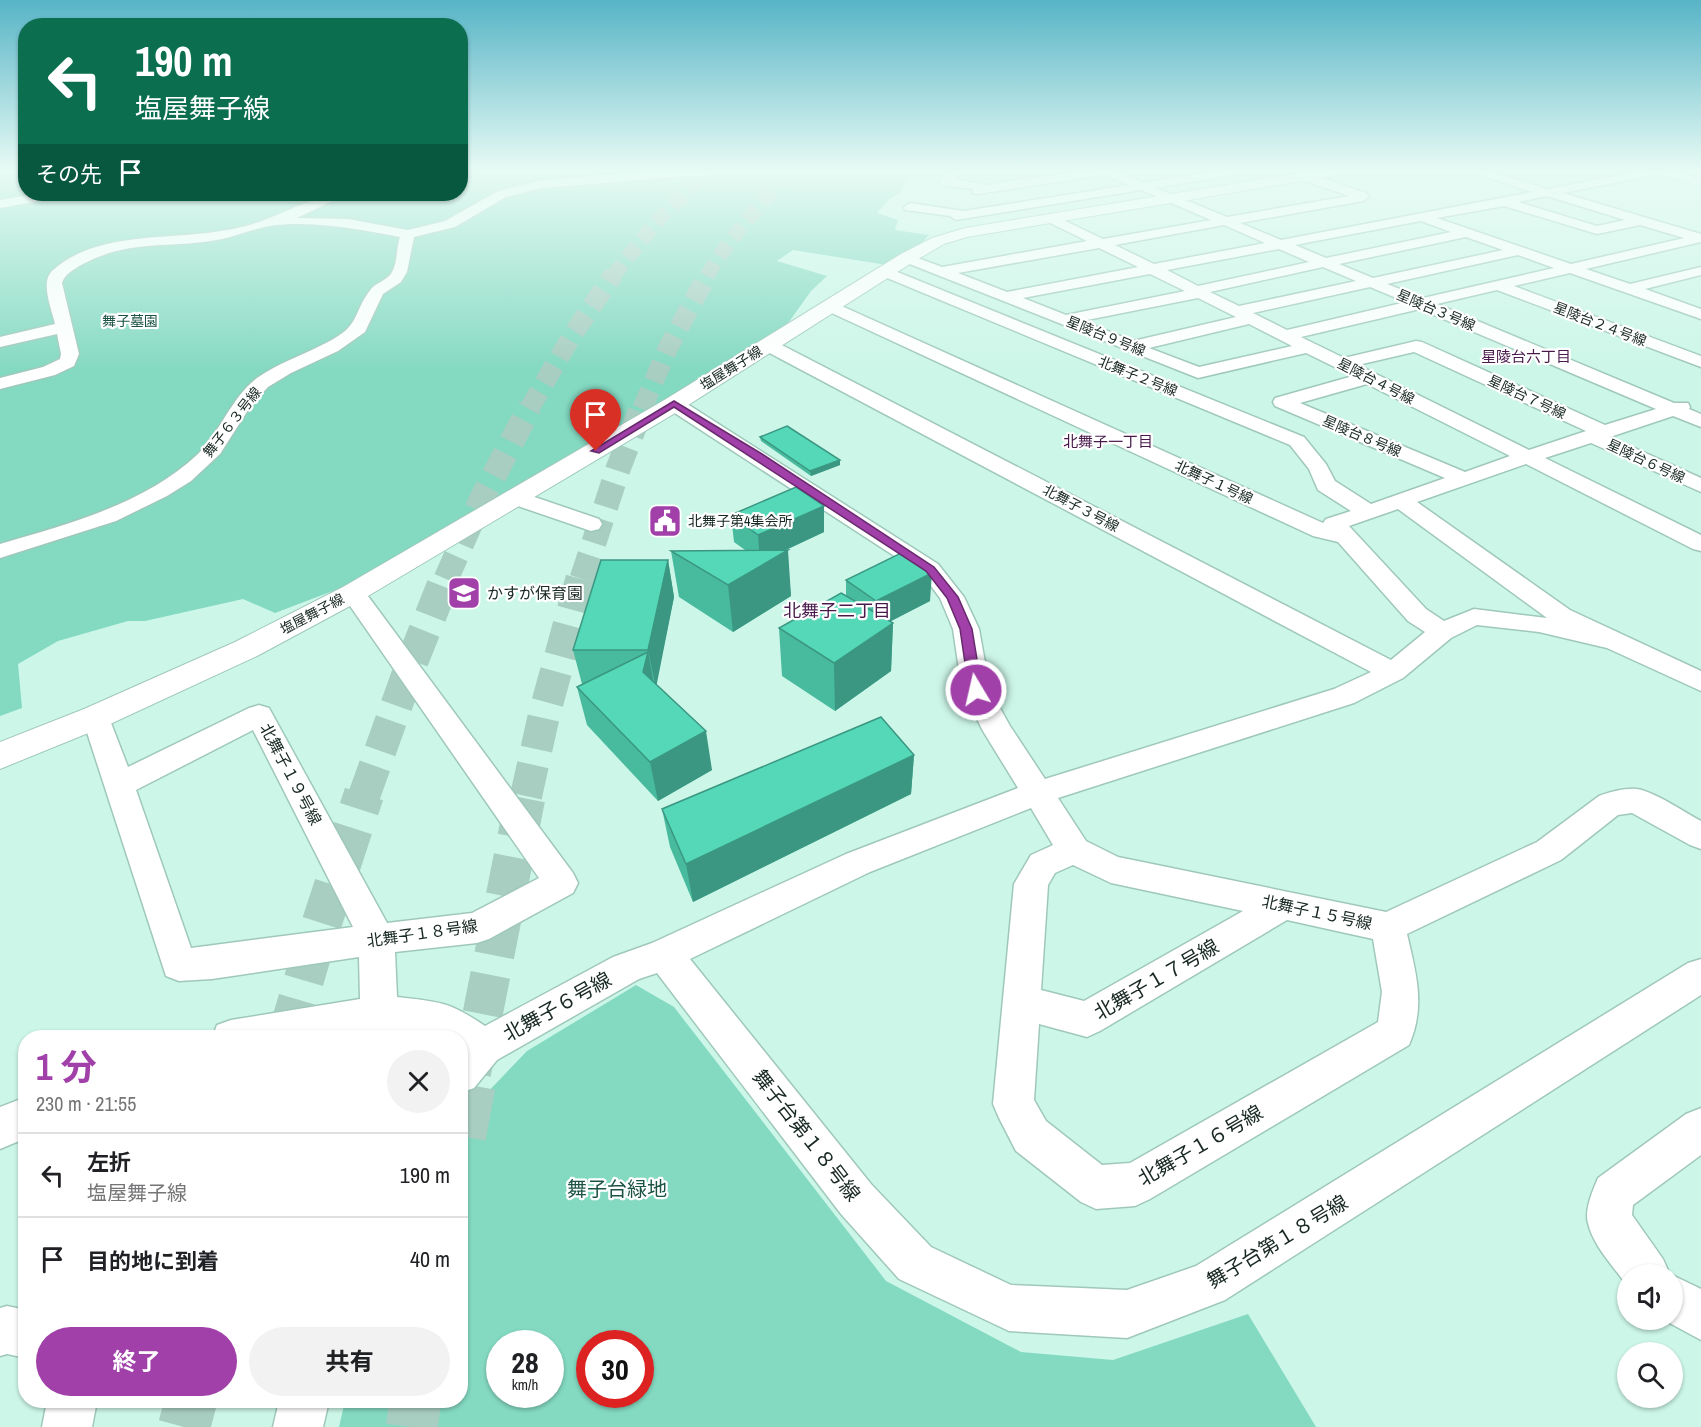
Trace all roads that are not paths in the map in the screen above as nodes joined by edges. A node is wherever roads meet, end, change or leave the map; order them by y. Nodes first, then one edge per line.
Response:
1 (200, 238) edge
2 (406, 238) edge
3 (941, 238) edge
4 (949, 238) edge
5 (1092, 238) edge
6 (1133, 238) edge
7 (1266, 238) edge
8 (1314, 238) edge
9 (1440, 238) edge
10 (1482, 238) edge
11 (1701, 238) edge
12 (938, 241) junction
13 (1103, 243) junction
14 (1281, 244) junction
15 (1519, 251) junction
16 (907, 258) junction
17 (1324, 262) junction
18 (1155, 268) junction
19 (1571, 269) junction
20 (942, 271) junction
21 (1701, 271) edge
22 (885, 272) junction
23 (1370, 282) junction
24 (1499, 286) junction
25 (1628, 289) junction
26 (1199, 291) junction
27 (1006, 297) junction
28 (1421, 304) junction
29 (829, 306) junction
30 (1697, 311) edge
31 (1246, 314) junction
32 (1065, 320) junction
33 (64, 327) junction
34 (1481, 329) junction
35 (1287, 335) junction
36 (1460, 335) dead end
37 (1438, 340) dead end
38 (0, 342) edge
39 (768, 345) junction
40 (1416, 346) junction
41 (1131, 347) junction
42 (1310, 347) junction
43 (1701, 362) edge
44 (1342, 364) junction
45 (1370, 377) junction
46 (0, 384) edge
47 (1701, 401) edge
48 (674, 404) junction
49 (1673, 409) junction
50 (1701, 421) edge
51 (1597, 434) junction
52 (1527, 457) junction
53 (1464, 479) junction
54 (1701, 486) edge
55 (517, 498) junction
56 (1401, 501) junction
57 (1367, 512) junction
58 (591, 524) dead end
59 (1344, 537) junction
60 (1701, 544) edge
61 (0, 551) edge
62 (353, 593) junction
63 (1442, 632) junction
64 (1608, 640) junction
65 (1394, 672) junction
66 (1701, 682) edge
67 (96, 717) junction
68 (0, 756) edge
69 (120, 784) junction
70 (1038, 793) junction
71 (1701, 836) edge
72 (1074, 850) junction
73 (1284, 905) junction
74 (1388, 927) junction
75 (377, 939) junction
76 (664, 954) junction
77 (1701, 975) edge
78 (1022, 1002) junction
79 (379, 1012) junction
80 (277, 1030) edge
81 (451, 1030) edge
82 (472, 1060) edge
83 (18, 1120) edge
84 (0, 1128) edge
85 (1701, 1129) edge
86 (1639, 1264) edge
87 (1683, 1305) edge
88 (1701, 1316) edge
89 (0, 1332) edge
90 (18, 1332) edge
91 (71, 1408) edge
92 (302, 1408) edge
93 (67, 1427) edge
94 (298, 1427) edge

1 - 33 street
2 - 61 street, 舞子６３号線
3 - 12 street
4 - 12 street, 塩屋舞子線
5 - 13 street, 星陵台４号線
6 - 13 street
7 - 14 street, 星陵台３号線
8 - 14 street
9 - 17 street
10 - 15 street
11 - 19 street
12 - 16 street, 塩屋舞子線
13 - 18 street, 星陵台４号線
13 - 20 street
14 - 17 street, 星陵台３号線
14 - 18 street
15 - 19 street
15 - 23 street
16 - 20 street, 星陵台９号線
16 - 22 street, 塩屋舞子線
17 - 23 street, 星陵台３号線
17 - 26 street
18 - 26 street, 星陵台４号線
18 - 27 street
19 - 24 street
19 - 25 street
20 - 27 street, 星陵台９号線
21 - 25 street
22 - 29 street, 塩屋舞子線
22 - 57 street, 北舞子２号線
23 - 28 street, 星陵台３号線
23 - 31 street
24 - 28 street
24 - 43 street, 星陵台２４号線
25 - 30 street
26 - 31 street, 星陵台４号線
26 - 32 street
27 - 32 street, 星陵台９号線
28 - 34 street, 星陵台３号線
28 - 35 street
29 - 39 street, 塩屋舞子線
29 - 59 street, 北舞子１号線
31 - 35 street, 星陵台４号線
31 - 41 street
32 - 41 street, 星陵台９号線
33 - 38 street
33 - 46 street
34 - 36 street
34 - 49 street, 星陵台３号線
35 - 42 street, 星陵台４号線
37 - 40 street
39 - 48 street, 塩屋舞子線
39 - 65 street, 北舞子３号線
40 - 44 street
40 - 51 street, 星陵台７号線
41 - 42 street, 星陵台９号線
42 - 44 street, 星陵台４号線
44 - 45 street, 星陵台４号線
45 - 52 street, 星陵台４号線
45 - 53 street, 星陵台８号線
47 - 49 street
48 - 55 street, 塩屋舞子線
48 - 70 street
49 - 50 street, 星陵台３号線
49 - 51 street
51 - 52 street, 星陵台７号線
51 - 54 street, 星陵台６号線
52 - 53 street
52 - 60 street, 星陵台４号線
53 - 56 street
55 - 58 street
55 - 62 street, 塩屋舞子線
56 - 57 street
56 - 64 street
57 - 59 street
59 - 63 street
62 - 67 street, 塩屋舞子線
62 - 75 street, 北舞子１８号線
63 - 64 street, 北舞子６号線
63 - 65 street, 北舞子６号線
64 - 66 street
65 - 70 street, 北舞子６号線
67 - 68 street, 塩屋舞子線
67 - 69 street, 北舞子１８号線
69 - 75 street, 北舞子１８号線
69 - 75 street, 北舞子１９号線
70 - 72 street
70 - 76 street, 北舞子６号線
71 - 74 street, 北舞子１５号線
72 - 73 street, 北舞子１５号線
72 - 78 street, 北舞子１６号線
73 - 74 street, 北舞子１５号線
73 - 78 street, 北舞子１７号線
74 - 78 street, 北舞子１６号線
75 - 79 street
76 - 77 street, 舞子台第１８号線
76 - 82 street, 北舞子６号線
79 - 80 street
79 - 81 street
83 - 84 street
85 - 86 street
87 - 88 street
89 - 90 street
91 - 93 street
92 - 94 street

